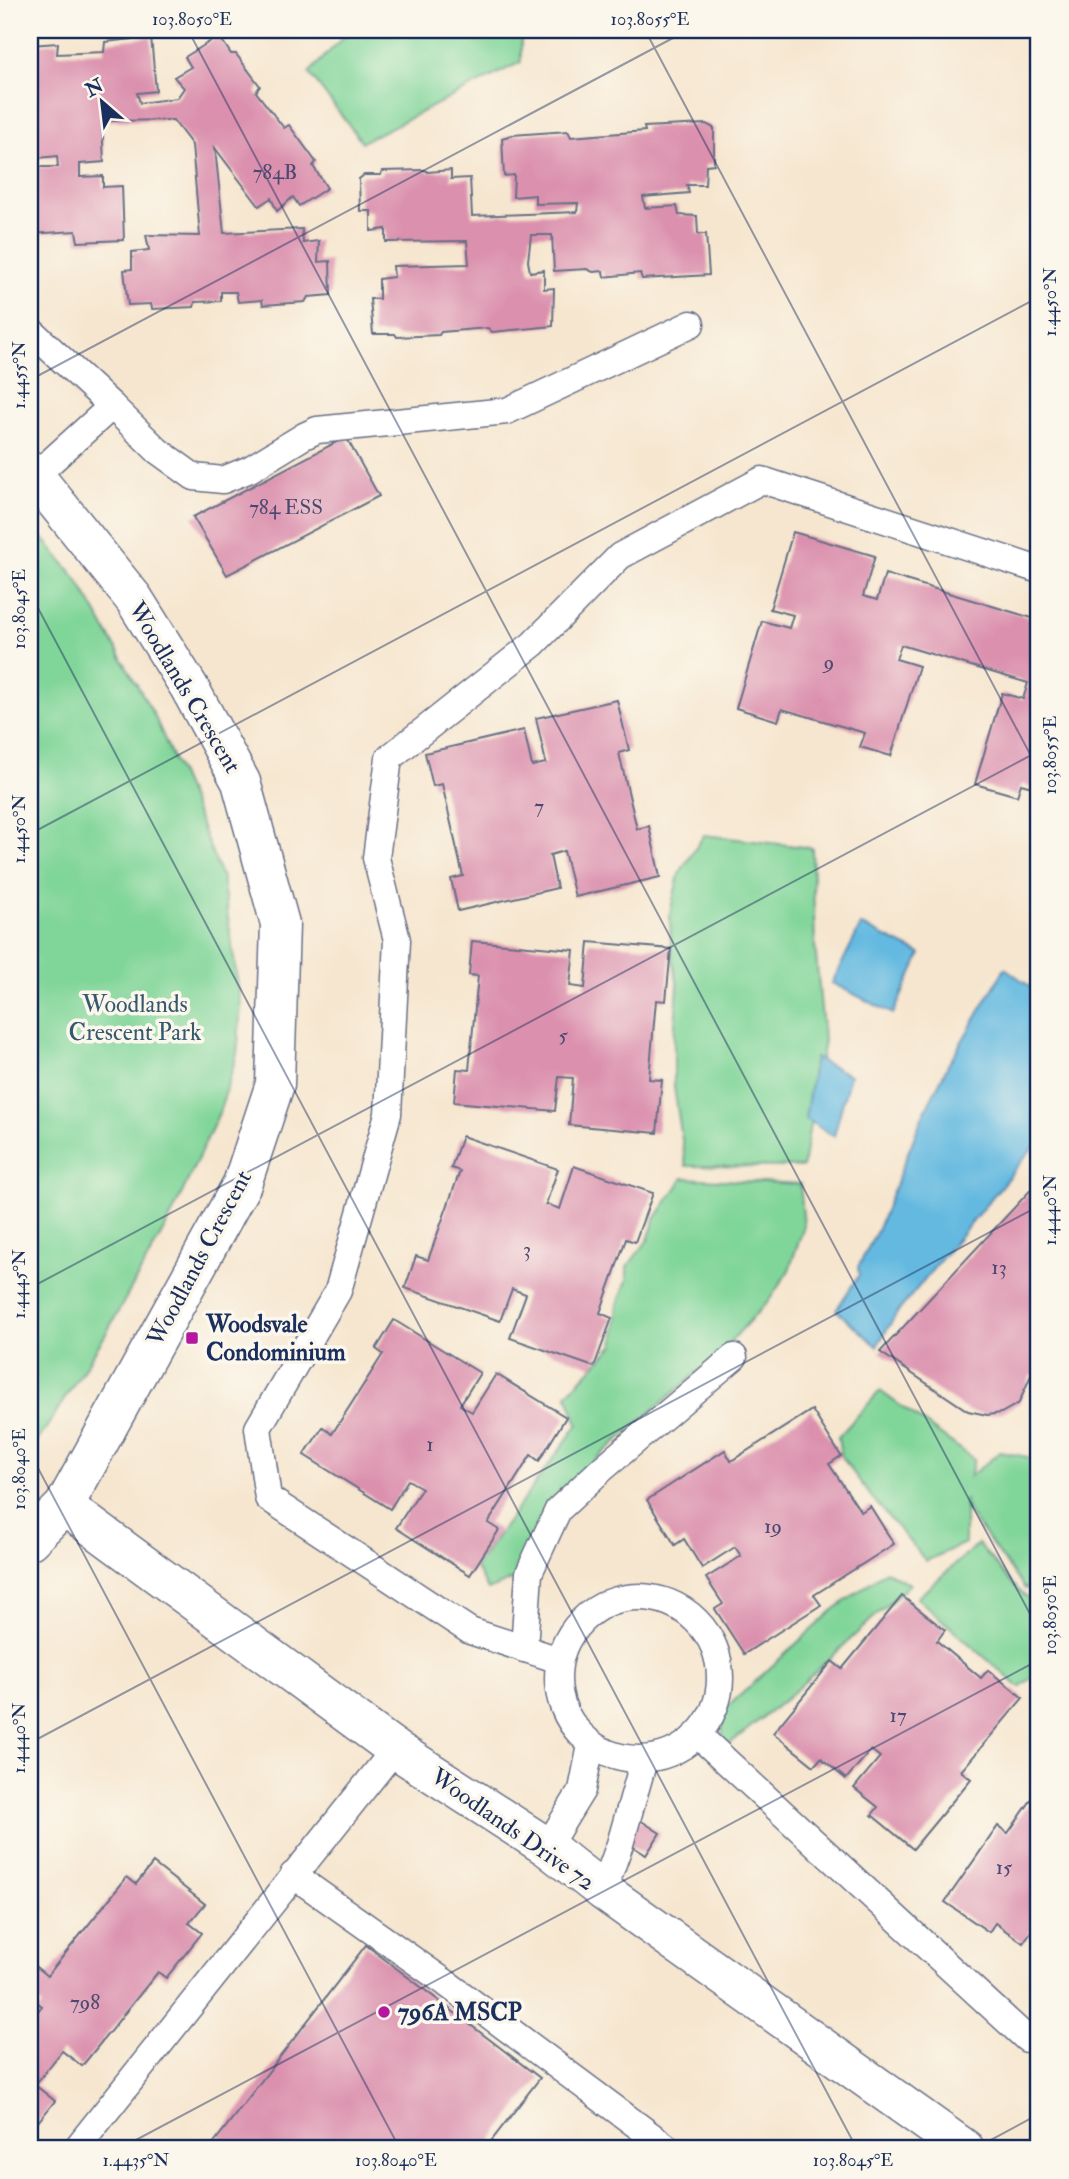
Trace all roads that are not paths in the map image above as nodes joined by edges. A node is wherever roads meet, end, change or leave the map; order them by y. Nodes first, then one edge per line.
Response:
1 (691, 324) dead end
2 (30, 330) edge
3 (112, 406) junction
4 (33, 472) edge
5 (1039, 570) edge
6 (734, 1357) dead end
7 (64, 1506) junction
8 (30, 1539) edge
9 (524, 1648) junction
10 (559, 1660) junction
11 (698, 1735) junction
12 (591, 1745) junction
13 (395, 1749) junction
14 (644, 1759) junction
15 (547, 1847) junction
16 (293, 1875) junction
17 (603, 1891) junction
18 (1039, 2042) edge
19 (76, 2149) edge
20 (669, 2149) edge
21 (965, 2149) edge

1 - 3 lane
2 - 3 lane
3 - 4 lane
4 - 7 street, Woodlands Crescent
5 - 9 lane
6 - 9 lane
7 - 8 street, Woodlands Crescent
7 - 13 street, Woodlands Drive 72
9 - 10 lane
10 - 11 lane
10 - 12 lane
11 - 14 lane
11 - 18 lane
12 - 14 lane
12 - 15 lane
13 - 15 street, Woodlands Drive 72
13 - 16 lane
14 - 17 lane
15 - 17 street, Woodlands Drive 72
16 - 19 lane
16 - 20 lane
17 - 21 street, Woodlands Drive 72

